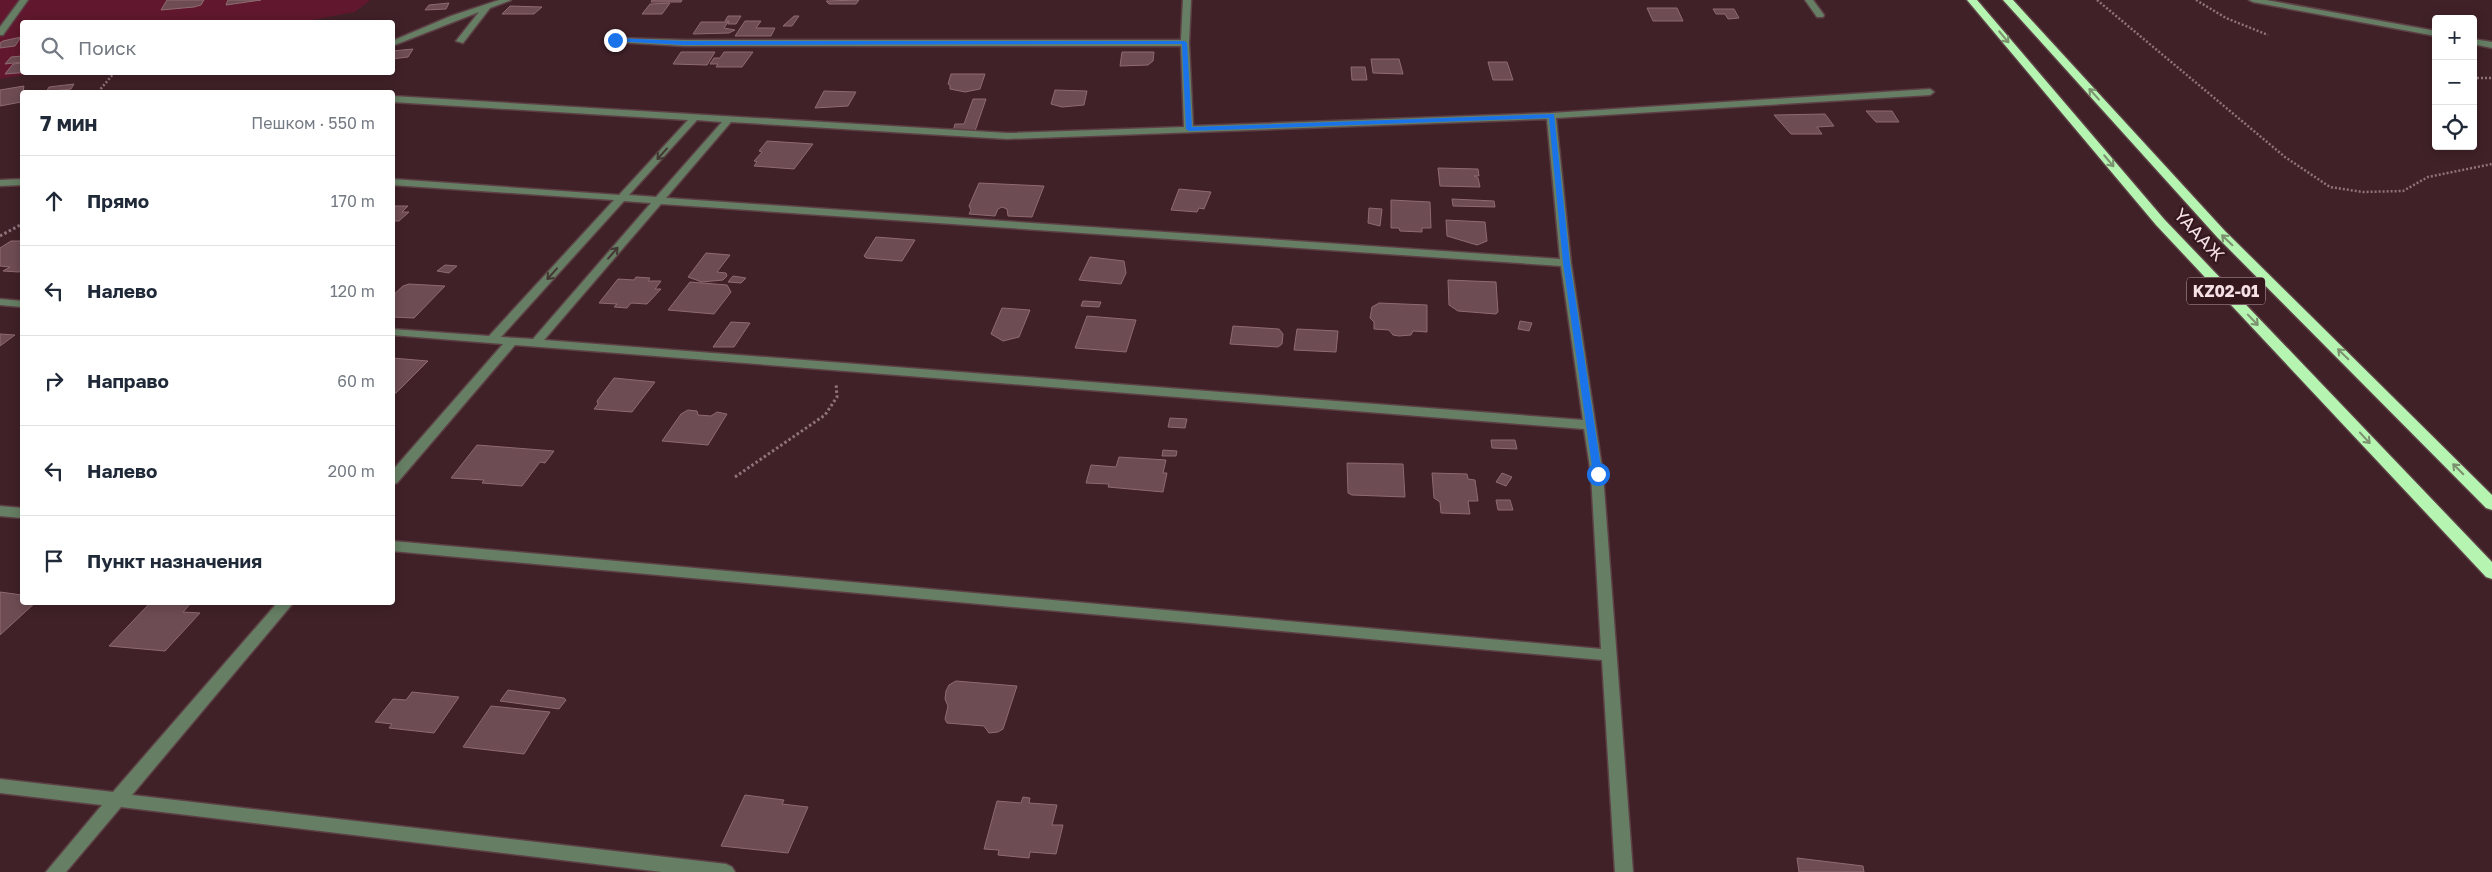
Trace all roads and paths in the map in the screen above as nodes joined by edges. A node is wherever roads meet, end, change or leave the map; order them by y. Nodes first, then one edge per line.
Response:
1 (24, 0) edge
2 (507, 0) edge
3 (1187, 0) edge
4 (1809, 0) edge
5 (1972, 0) edge
6 (2008, 0) edge
7 (2097, 0) edge
8 (2196, 0) edge
9 (2254, 0) edge
10 (493, 2) edge
11 (1820, 15) dead end
12 (0, 33) edge
13 (2432, 33) edge
14 (2268, 35) dead end
15 (615, 40) dead end
16 (460, 41) dead end
17 (2477, 42) edge
18 (395, 43) edge
19 (1185, 43) junction
20 (2492, 45) edge
21 (112, 75) edge
22 (2477, 78) edge
23 (2492, 78) edge
24 (100, 90) edge
25 (1930, 92) dead end
26 (395, 98) edge
27 (1552, 116) junction
28 (694, 118) junction
29 (728, 120) junction
30 (1189, 129) junction
31 (2492, 164) edge
32 (20, 182) edge
33 (395, 182) edge
34 (0, 183) edge
35 (621, 198) junction
36 (659, 201) junction
37 (20, 225) edge
38 (0, 236) edge
39 (1566, 263) junction
40 (0, 302) edge
41 (20, 304) edge
42 (395, 332) edge
43 (492, 340) junction
44 (512, 341) junction
45 (536, 343) junction
46 (836, 366) junction
47 (1590, 425) junction
48 (395, 477) edge
49 (735, 477) dead end
50 (2492, 504) edge
51 (0, 511) edge
52 (20, 513) edge
53 (395, 546) edge
54 (2492, 573) edge
55 (284, 605) edge
56 (1609, 655) junction
57 (0, 786) edge
58 (117, 800) junction
59 (55, 872) edge
60 (726, 872) edge
61 (1624, 872) edge

1 - 12 street
2 - 10 street
3 - 19 street
4 - 11 street
5 -> 54 highway, ҮАААЖ / KZ02-01
50 -> 6 highway, ҮАААЖ / KZ02-01
7 - 31 path
8 - 14 path
9 - 13 street
10 - 16 street
10 - 18 street
15 - 19 street
17 - 20 street
19 - 30 street
21 - 24 path
22 - 23 path
25 - 27 street
26 - 28 street
27 - 30 street
27 - 39 street
28 - 29 street
28 -> 35 street
29 - 30 street
29 - 36 street
32 - 34 street
33 - 35 street
35 - 36 street
35 -> 43 street
36 - 39 street
45 -> 36 street
37 - 38 path
39 - 47 street
40 - 41 street
42 - 43 street
43 - 44 street
44 - 45 street
44 - 48 street
45 - 46 street
46 - 47 street
46 - 49 path
47 - 56 street
51 - 52 street
53 - 56 street
55 - 58 street
56 - 61 street
57 - 58 street
58 - 59 street
58 - 60 street

